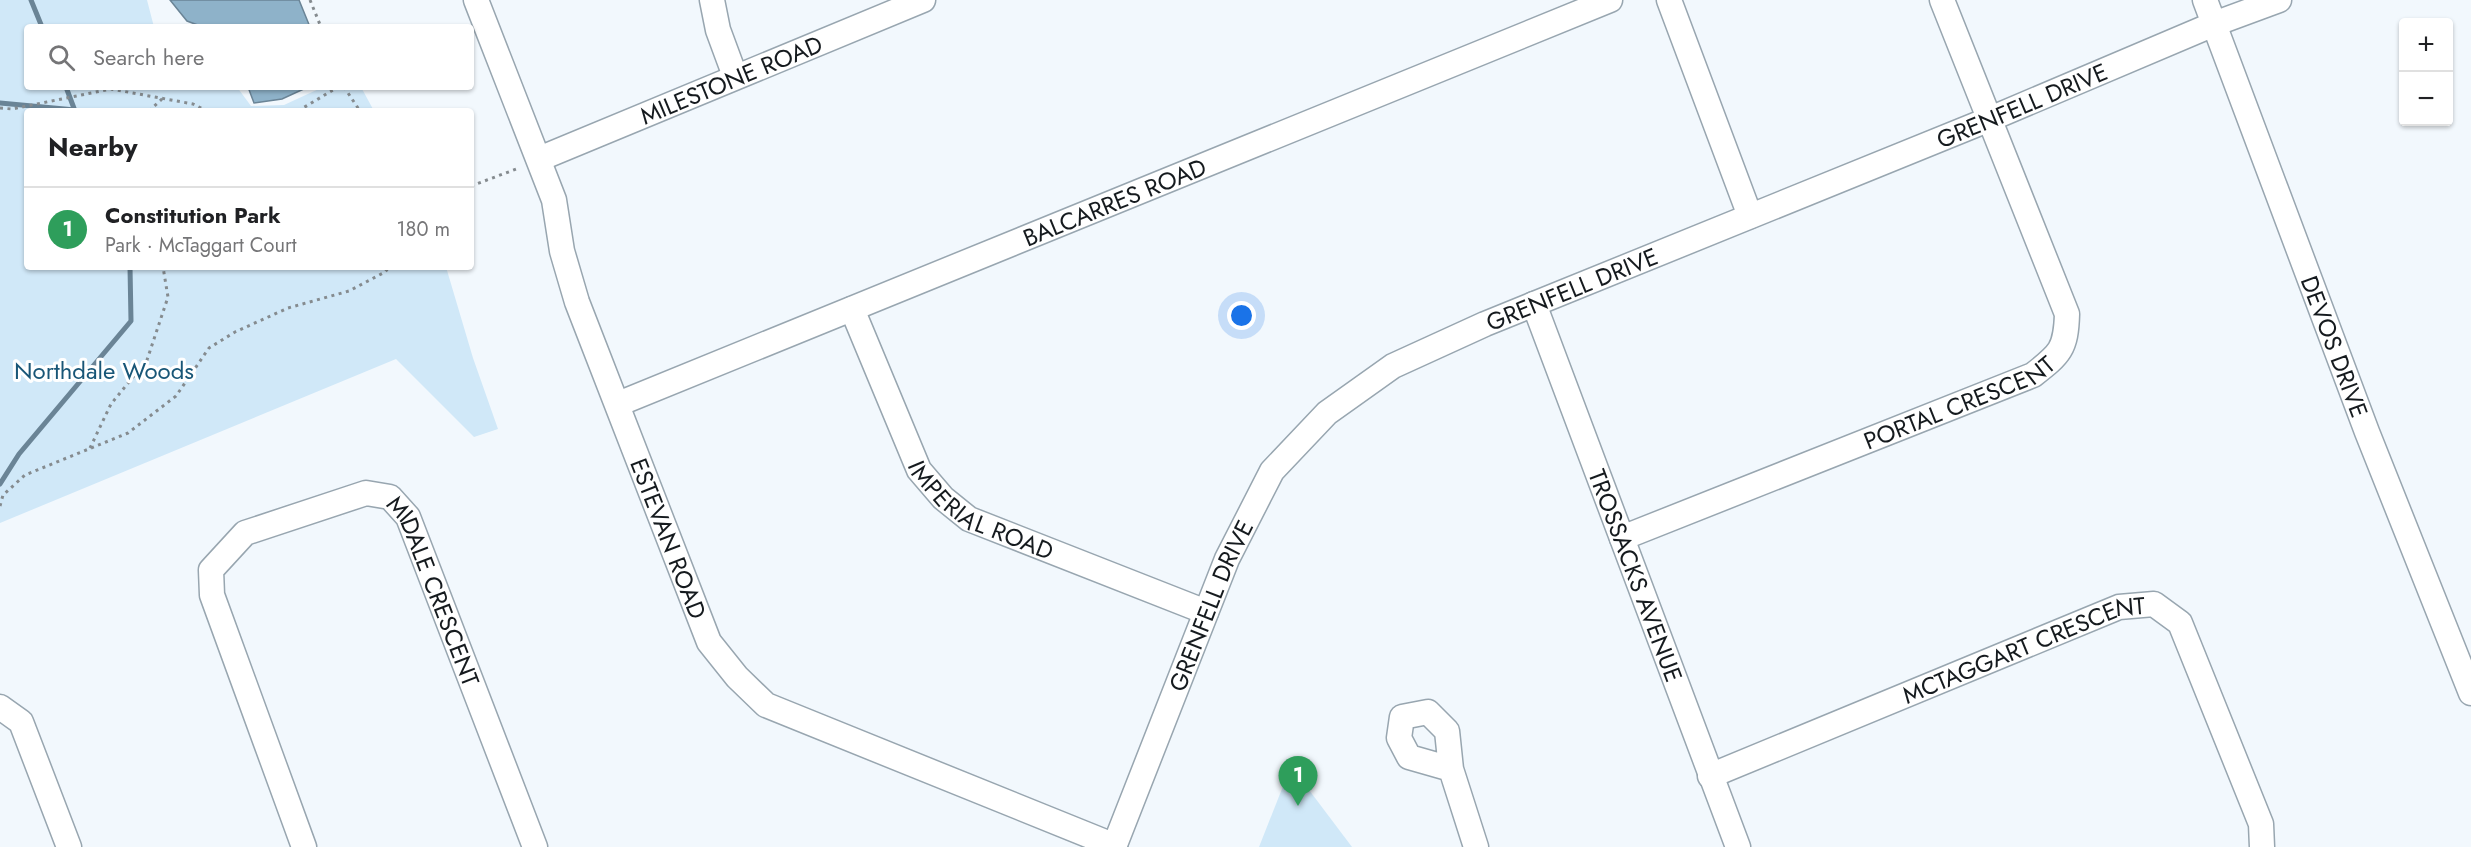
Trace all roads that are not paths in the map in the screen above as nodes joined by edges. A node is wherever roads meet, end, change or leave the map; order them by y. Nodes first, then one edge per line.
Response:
1 (476, 0) edge
2 (712, 0) edge
3 (923, 0) edge
4 (1610, 0) edge
5 (1669, 0) edge
6 (1942, 0) edge
7 (2205, 0) edge
8 (2279, 0) edge
9 (2214, 24) junction
10 (735, 76) junction
11 (1990, 119) junction
12 (530, 163) junction
13 (1750, 216) junction
14 (1534, 304) junction
15 (852, 309) junction
16 (618, 404) junction
17 (1622, 538) junction
18 (1206, 612) junction
19 (2471, 693) edge
20 (0, 707) edge
21 (1451, 769) dead end
22 (1710, 776) junction
23 (69, 847) edge
24 (304, 847) edge
25 (535, 847) edge
26 (1115, 847) edge
27 (1476, 847) edge
28 (1738, 847) edge
29 (2262, 847) edge

1 - 12 street, ESTEVAN ROAD
2 - 10 street
3 - 10 street, MILESTONE ROAD
4 - 15 street, BALCARRES ROAD
5 - 13 street
6 - 11 street, PORTAL CRESCENT
7 - 9 street, DEVOS DRIVE
8 - 9 street, GRENFELL DRIVE
9 - 11 street, GRENFELL DRIVE
9 - 19 street, DEVOS DRIVE
10 - 12 street, MILESTONE ROAD
11 - 13 street, GRENFELL DRIVE
11 - 17 street, PORTAL CRESCENT
12 - 16 street, ESTEVAN ROAD
13 - 14 street, GRENFELL DRIVE
14 - 17 street, TROSSACKS AVENUE
14 - 18 street, GRENFELL DRIVE
15 - 16 street, BALCARRES ROAD
15 - 18 street, IMPERIAL ROAD
16 - 26 street, ESTEVAN ROAD
17 - 22 street, TROSSACKS AVENUE
18 - 26 street, GRENFELL DRIVE
20 - 23 street
21 - 27 street
22 - 28 street, TROSSACKS AVENUE
22 - 29 street, MCTAGGART CRESCENT
24 - 25 street, MIDALE CRESCENT

